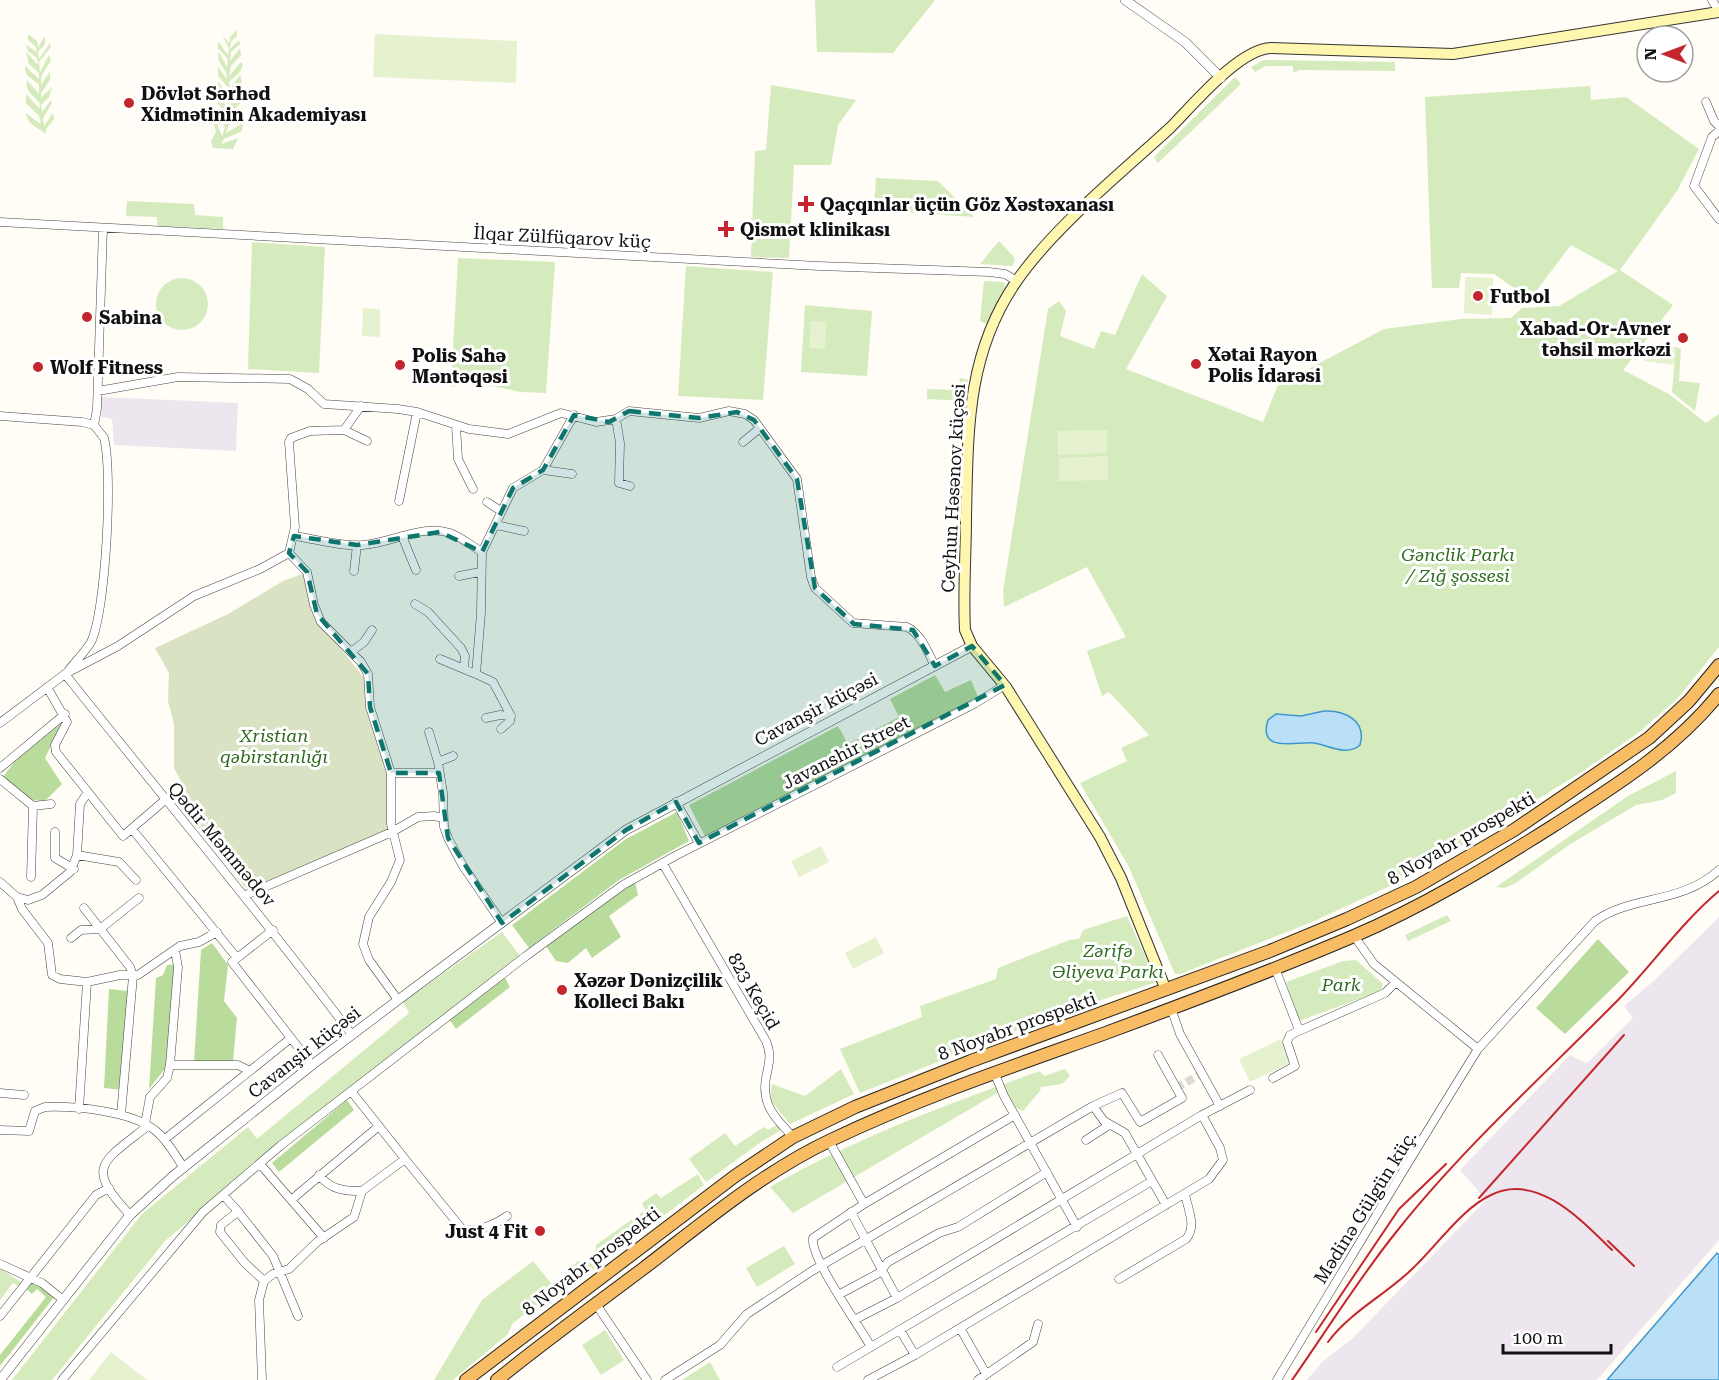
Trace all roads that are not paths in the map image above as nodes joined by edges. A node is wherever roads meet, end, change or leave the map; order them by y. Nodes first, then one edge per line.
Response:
1 (1125, 0) edge
2 (1712, 0) edge
3 (1719, 11) edge
4 (1221, 78) junction
5 (1706, 102) dead end
6 (1719, 126) edge
7 (1719, 131) edge
8 (1719, 219) edge
9 (0, 222) edge
10 (103, 228) junction
11 (1017, 281) junction
12 (98, 391) junction
13 (361, 406) junction
14 (417, 412) junction
15 (574, 415) junction
16 (0, 416) edge
17 (616, 419) junction
18 (94, 425) junction
19 (456, 426) junction
20 (760, 428) junction
21 (344, 430) junction
22 (367, 441) dead end
23 (743, 442) dead end
24 (543, 470) junction
25 (572, 474) dead end
26 (630, 486) dead end
27 (473, 489) dead end
28 (399, 501) dead end
29 (487, 502) dead end
30 (501, 511) junction
31 (496, 525) junction
32 (524, 531) dead end
33 (294, 536) junction
34 (402, 536) junction
35 (357, 545) junction
36 (482, 552) junction
37 (289, 553) junction
38 (416, 570) dead end
39 (354, 571) dead end
40 (480, 572) junction
41 (459, 576) dead end
42 (415, 604) dead end
43 (372, 630) dead end
44 (972, 646) junction
45 (351, 652) junction
46 (440, 659) dead end
47 (1719, 665) edge
48 (935, 666) junction
49 (464, 669) junction
50 (65, 674) junction
51 (476, 674) junction
52 (1005, 685) junction
53 (47, 687) junction
54 (1719, 694) edge
55 (65, 714) junction
56 (511, 716) junction
57 (486, 718) dead end
58 (0, 723) edge
59 (501, 729) dead end
60 (429, 732) dead end
61 (453, 756) dead end
62 (438, 762) junction
63 (0, 768) edge
64 (439, 772) junction
65 (391, 773) junction
66 (0, 779) edge
67 (88, 792) junction
68 (165, 800) junction
69 (676, 802) junction
70 (51, 804) dead end
71 (33, 806) junction
72 (443, 818) junction
73 (132, 829) junction
74 (55, 832) dead end
75 (393, 832) junction
76 (699, 843) junction
77 (77, 855) junction
78 (663, 864) junction
79 (74, 868) junction
80 (1719, 870) edge
81 (31, 877) dead end
82 (136, 880) dead end
83 (0, 882) edge
84 (246, 895) junction
85 (17, 897) junction
86 (140, 898) dead end
87 (84, 908) dead end
88 (502, 923) junction
89 (100, 929) junction
90 (273, 930) junction
91 (217, 932) junction
92 (1354, 936) junction
93 (71, 938) dead end
94 (175, 950) junction
95 (237, 958) junction
96 (1275, 968) junction
97 (133, 976) junction
98 (87, 982) junction
99 (1396, 982) junction
100 (1166, 990) junction
101 (398, 1000) junction
102 (1171, 1008) junction
103 (1299, 1030) junction
104 (352, 1035) junction
105 (291, 1038) junction
106 (1478, 1049) junction
107 (1158, 1055) dead end
108 (170, 1065) junction
109 (312, 1065) junction
110 (250, 1071) junction
111 (994, 1072) junction
112 (1274, 1078) dead end
113 (1250, 1090) dead end
114 (351, 1091) junction
115 (0, 1094) edge
116 (24, 1095) dead end
117 (1093, 1106) junction
118 (1220, 1106) junction
119 (79, 1109) junction
120 (122, 1115) junction
121 (1015, 1115) junction
122 (1202, 1115) junction
123 (147, 1124) junction
124 (1109, 1125) junction
125 (379, 1126) junction
126 (0, 1130) edge
127 (792, 1137) junction
128 (165, 1139) junction
129 (1086, 1140) dead end
130 (829, 1141) junction
131 (1030, 1142) junction
132 (1138, 1154) junction
133 (405, 1159) junction
134 (260, 1164) junction
135 (184, 1168) junction
136 (1047, 1172) junction
137 (319, 1175) junction
138 (1152, 1181) junction
139 (109, 1188) junction
140 (362, 1191) junction
141 (1185, 1194) junction
142 (223, 1195) junction
143 (291, 1200) junction
144 (1062, 1200) junction
145 (864, 1204) junction
146 (1166, 1205) junction
147 (236, 1209) junction
148 (851, 1212) junction
149 (130, 1215) junction
150 (507, 1216) dead end
151 (1077, 1227) junction
152 (324, 1238) junction
153 (866, 1241) junction
154 (0, 1264) edge
155 (822, 1266) junction
156 (882, 1269) junction
157 (280, 1272) junction
158 (30, 1278) junction
159 (1119, 1280) dead end
160 (264, 1281) junction
161 (840, 1294) junction
162 (897, 1298) junction
163 (62, 1299) junction
164 (596, 1304) junction
165 (0, 1316) edge
166 (298, 1316) dead end
167 (856, 1319) junction
168 (1038, 1324) dead end
169 (960, 1328) junction
170 (900, 1330) junction
171 (871, 1347) junction
172 (915, 1355) junction
173 (837, 1367) dead end
174 (985, 1372) junction
175 (0, 1380) edge
176 (62, 1380) edge
177 (262, 1380) edge
178 (466, 1380) edge
179 (497, 1380) edge
180 (647, 1380) edge
181 (664, 1380) edge
182 (868, 1380) edge
183 (978, 1380) edge
184 (1277, 1380) edge

1 - 4 street
2 - 3 street
3 - 4 main road, Ceyhun Həsənov küçəsi
4 - 11 main road, Ceyhun Həsənov küçəsi
5 - 6 street
7 - 8 street
9 - 10 street, İlqar Zülfüqarov küç
10 - 11 street, İlqar Zülfüqarov küç
10 - 12 street
11 - 44 main road, Ceyhun Həsənov küçəsi
12 - 13 street
12 - 18 street
13 - 14 street
13 - 21 street
14 - 19 street
14 - 28 street
15 - 17 street
15 - 19 street
15 - 24 street
16 - 18 street
17 - 20 street
17 - 26 street
18 - 50 street
19 - 27 street
20 - 23 street
20 - 48 street
21 - 22 street
21 - 33 street
24 - 25 street
24 - 30 street
29 - 30 street
30 - 31 street
31 - 32 street
31 - 36 street
33 - 35 street
33 - 37 street
34 - 35 street
34 - 36 street
34 - 38 street
35 - 39 street
36 - 40 street
37 - 45 street
37 - 50 street
40 - 41 street
40 - 51 street
42 - 49 street
43 - 45 street
44 - 48 street, Cavanşir küçəsi
44 - 52 main road, Ceyhun Həsənov küçəsi
45 - 65 street
46 - 49 street
47 - 100 highway, 8 Noyabr prospekti
48 - 69 street, Cavanşir küçəsi
49 - 51 street
50 - 53 street
50 - 68 street, Qədir Məmmədov
51 - 56 street
52 - 76 street, Javanshir Street
52 - 100 main road, Ceyhun Həsənov küçəsi
53 - 55 street
53 - 58 street
54 - 92 highway, 8 Noyabr prospekti
55 - 63 street
55 - 67 street
56 - 57 street
56 - 59 street
60 - 62 street
61 - 62 street
62 - 64 street
64 - 65 street
64 - 72 street
65 - 75 street
66 - 71 street
67 - 73 street
67 - 77 street
68 - 73 street
68 - 84 street, Qədir Məmmədov
69 - 76 street
69 - 88 street, Cavanşir küçəsi
70 - 71 street
71 - 81 street
72 - 75 street
72 - 88 street
73 - 91 street
74 - 79 street
75 - 84 street
75 - 101 street
76 - 78 street
77 - 79 street
77 - 82 street
78 - 114 street
78 - 127 street, 823 Keçid
79 - 85 street
80 - 106 street, Mədinə Gülgün küç.
83 - 85 street
84 - 90 street, Qədir Məmmədov
85 - 98 street
86 - 89 street
87 - 89 street
88 - 101 street, Cavanşir küçəsi
89 - 93 street
89 - 97 street
90 - 95 street
90 - 104 street, Qədir Məmmədov
91 - 94 street
91 - 95 street
92 - 96 highway, 8 Noyabr prospekti
92 - 99 street
94 - 97 street
94 - 108 street
95 - 105 street
96 - 102 highway, 8 Noyabr prospekti
96 - 103 street
97 - 98 street
97 - 120 street
98 - 119 street
99 - 103 street
99 - 106 street
100 - 102 highway
100 - 127 highway, 8 Noyabr prospekti
101 - 104 street, Cavanşir küçəsi
102 - 111 highway, 8 Noyabr prospekti
102 - 118 street
103 - 112 street
104 - 109 street, Cavanşir küçəsi
105 - 109 street
105 - 110 street
106 - 184 street, Mədinə Gülgün küç.
107 - 117 street
108 - 110 street
108 - 123 street
109 - 135 street, Cavanşir küçəsi
110 - 128 street
111 - 121 street
111 - 130 highway, 8 Noyabr prospekti
113 - 118 street
114 - 125 street
114 - 134 street
115 - 116 street
117 - 124 street
117 - 131 street
118 - 122 street
119 - 120 street
119 - 126 street
120 - 123 street
121 - 131 street
121 - 145 street
122 - 132 street
122 - 141 street
123 - 128 street
123 - 139 street
124 - 129 street
124 - 132 street
125 - 133 street
125 - 137 street
127 - 178 highway, 8 Noyabr prospekti
128 - 135 street
130 - 145 street
130 - 164 highway, 8 Noyabr prospekti
131 - 136 street
131 - 153 street
132 - 138 street
132 - 144 street
133 - 140 street
133 - 150 street
134 - 142 street
134 - 143 street
135 - 149 street, Cavanşir küçəsi
136 - 144 street
136 - 156 street
137 - 140 street
137 - 143 street
138 - 146 street
138 - 151 street
139 - 149 street
139 - 158 street
140 - 152 street
141 - 146 street
141 - 159 street
142 - 147 street
142 - 176 street
143 - 152 street
144 - 151 street
144 - 162 street
145 - 148 street
146 - 169 street
147 - 157 street
147 - 160 street
148 - 153 street
148 - 155 street
149 - 163 street, Cavanşir küçəsi
151 - 170 street
152 - 157 street
153 - 155 street
153 - 156 street
154 - 158 street
155 - 161 street
155 - 181 street
156 - 161 street
156 - 162 street
157 - 160 street
157 - 166 street
158 - 163 street
158 - 165 street
160 - 177 street
161 - 167 street
162 - 167 street
163 - 175 street, Cavanşir küçəsi
164 - 179 highway, 8 Noyabr prospekti
164 - 180 street
167 - 171 street
168 - 174 street
169 - 172 street
169 - 174 street
170 - 171 street
170 - 172 street
171 - 173 street
172 - 182 street
174 - 183 street

